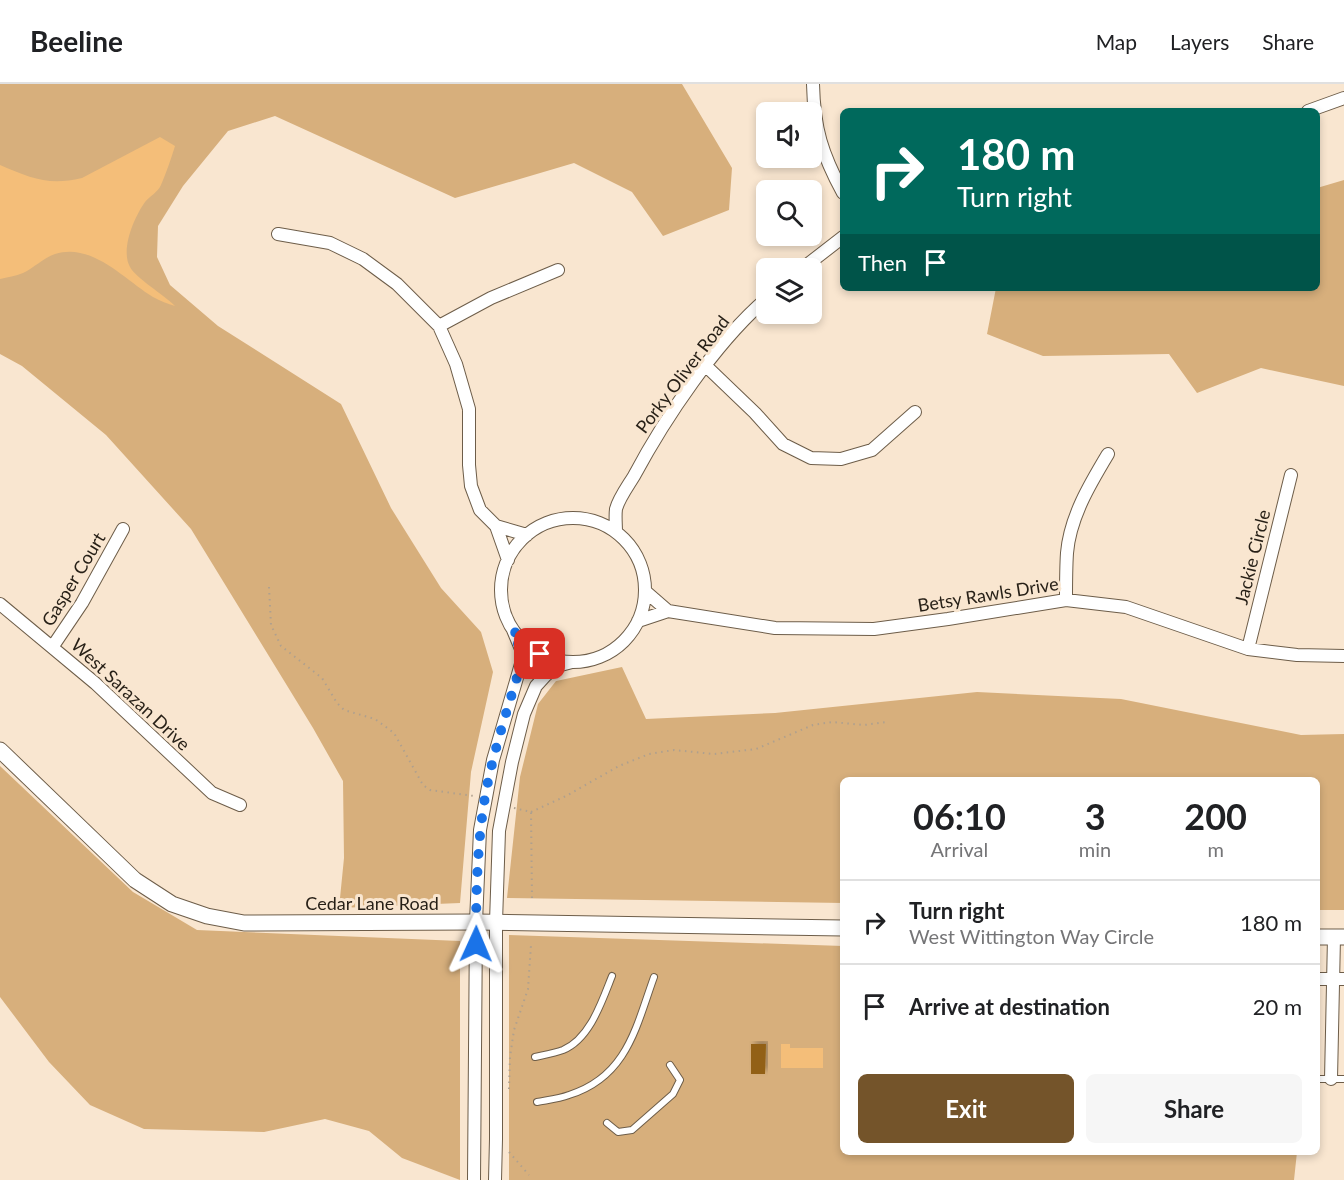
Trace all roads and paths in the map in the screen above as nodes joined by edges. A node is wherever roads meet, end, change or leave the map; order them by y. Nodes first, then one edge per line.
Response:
1 (813, 84) edge
2 (1344, 98) edge
3 (1316, 108) edge
4 (840, 188) edge
5 (278, 234) dead end
6 (840, 239) edge
7 (816, 258) edge
8 (558, 270) dead end
9 (756, 308) edge
10 (439, 326) junction
11 (706, 366) junction
12 (915, 412) dead end
13 (1108, 454) dead end
14 (1291, 475) dead end
15 (616, 509) junction
16 (590, 520) junction
17 (496, 526) junction
18 (123, 529) dead end
19 (616, 532) junction
20 (527, 535) junction
21 (508, 560) junction
22 (269, 587) dead end
23 (645, 591) junction
24 (1066, 600) junction
25 (0, 604) edge
26 (668, 611) junction
27 (638, 621) junction
28 (513, 630) junction
29 (52, 646) junction
30 (1248, 649) junction
31 (1344, 656) edge
32 (572, 662) junction
33 (887, 722) dead end
34 (0, 750) edge
35 (485, 798) junction
36 (240, 805) dead end
37 (504, 805) junction
38 (531, 812) junction
39 (532, 899) dead end
40 (476, 922) junction
41 (496, 922) junction
42 (840, 928) edge
43 (1320, 937) edge
44 (1339, 937) edge
45 (531, 945) dead end
46 (612, 976) dead end
47 (654, 977) dead end
48 (1320, 979) edge
49 (1339, 979) edge
50 (535, 1058) dead end
51 (670, 1065) dead end
52 (1320, 1079) edge
53 (1338, 1079) edge
54 (509, 1093) dead end
55 (537, 1102) dead end
56 (607, 1123) dead end
57 (508, 1146) dead end
58 (529, 1175) dead end
59 (474, 1180) edge
60 (495, 1180) edge

1 - 4 street
2 - 3 street
5 - 10 street
6 - 7 street
8 - 10 street
9 - 11 street, Porky Oliver Road
10 - 17 street
11 - 12 street
11 - 15 street, Porky Oliver Road
13 - 24 street
14 - 30 street, Jackie Circle
15 - 16 street
15 - 19 street, Porky Oliver Road
16 - 19 street
16 - 20 street
17 - 20 street
17 - 21 street
18 - 29 street, Gasper Court
19 - 23 street
20 - 21 street
21 - 28 street
22 - 35 path
23 - 26 street
23 - 27 street
24 - 26 street, Betsy Rawls Drive
24 - 30 street, Betsy Rawls Drive
25 - 29 street, West Sarazan Drive
26 - 27 street, Betsy Rawls Drive
27 - 32 street
28 - 32 street
28 - 35 street
29 - 36 street, West Sarazan Drive
30 - 31 street, Betsy Rawls Drive
32 - 37 street
33 - 38 path
34 - 40 street, Cedar Lane Road
35 - 40 street
37 - 38 path
37 - 41 street
38 - 39 path
40 - 41 street, Cedar Lane Road
40 - 59 street
41 - 42 street, Cedar Lane Road
41 - 60 street
43 - 44 street
44 - 49 street
45 - 54 path
46 - 50 lane
47 - 55 lane
48 - 49 street
49 - 53 street
51 - 56 lane
52 - 53 lane
57 - 58 path

